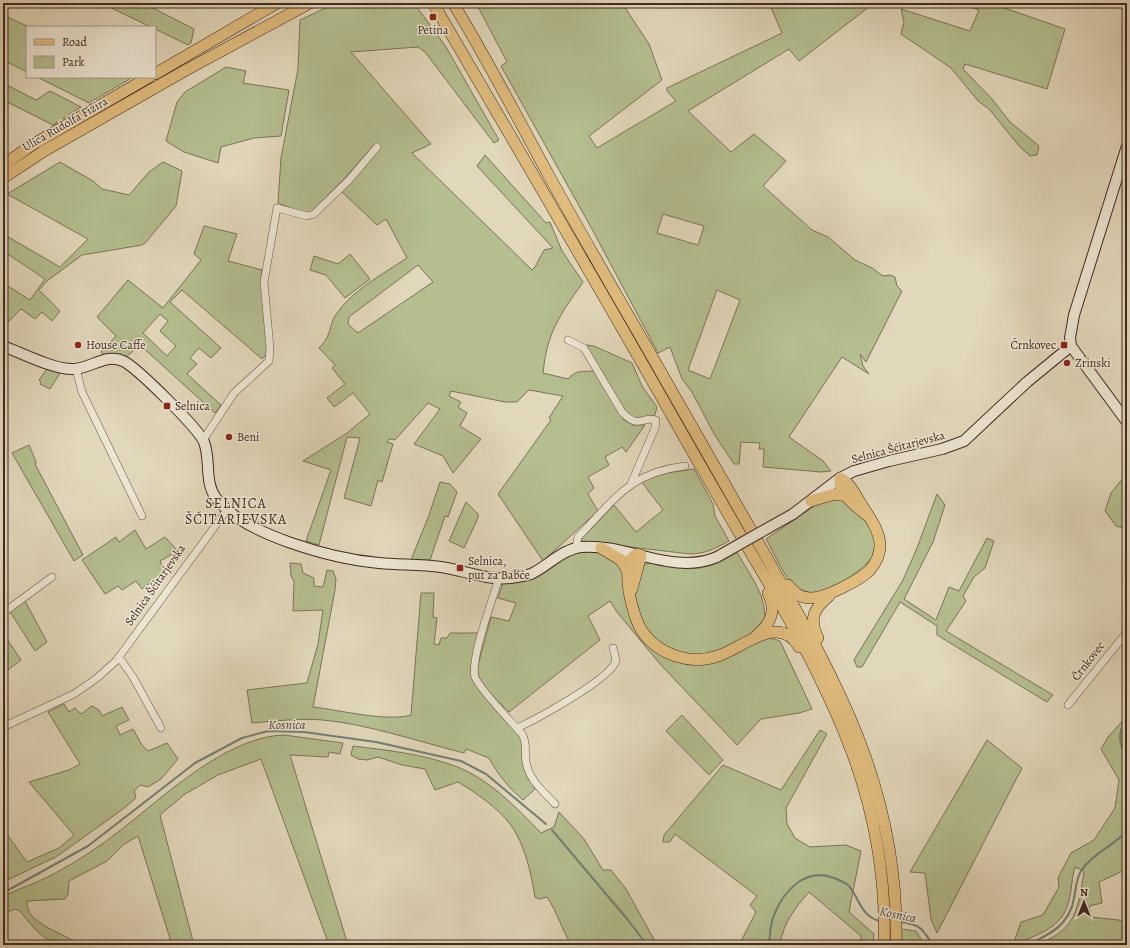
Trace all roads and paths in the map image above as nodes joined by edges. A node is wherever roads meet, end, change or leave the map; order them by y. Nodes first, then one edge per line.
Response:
1 (277, 3) edge
2 (310, 3) edge
3 (433, 3) edge
4 (453, 3) edge
5 (156, 73) edge
6 (147, 78) edge
7 (1127, 146) edge
8 (377, 147) dead end
9 (3, 165) edge
10 (3, 178) edge
11 (568, 340) dead end
12 (3, 346) edge
13 (1071, 346) junction
14 (76, 369) junction
15 (1127, 422) edge
16 (203, 440) junction
17 (685, 466) dead end
18 (840, 478) junction
19 (631, 484) junction
20 (846, 496) junction
21 (811, 501) junction
22 (227, 510) junction
23 (142, 516) dead end
24 (868, 516) junction
25 (576, 548) junction
26 (601, 548) junction
27 (639, 555) junction
28 (770, 563) junction
29 (628, 572) junction
30 (762, 572) junction
31 (52, 577) dead end
32 (499, 578) junction
33 (834, 592) junction
34 (630, 593) junction
35 (3, 613) edge
36 (1127, 632) edge
37 (755, 637) junction
38 (613, 648) dead end
39 (119, 657) junction
40 (826, 664) junction
41 (814, 666) junction
42 (1068, 705) dead end
43 (3, 727) edge
44 (161, 728) dead end
45 (517, 728) junction
46 (555, 804) dead end
47 (890, 908) junction
48 (884, 945) edge
49 (896, 945) edge

1 - 5 main road
2 - 10 main road, Ulica Rudolfa Fizira
3 - 30 main road
4 - 28 main road
6 - 9 main road, Ulica Rudolfa Fizira
7 - 13 street
8 - 16 street
11 - 19 street
12 - 14 street
13 - 15 street
13 - 18 street, Selnica Šćitarjevska
14 - 16 street
14 - 23 street
16 - 22 street
17 - 19 street
18 - 20 main road
18 - 21 street, Selnica Šćitarjevska
18 - 24 main road
19 - 25 street
20 - 21 main road
20 - 24 main road
21 - 27 street, Selnica Šćitarjevska, bridge
22 - 32 street
22 - 39 street, Selnica Šćitarjevska
24 - 33 main road
25 - 26 street, Selnica Šćitarjevska
25 - 32 street
26 - 27 street, Selnica Šćitarjevska
26 - 29 main road
27 - 29 main road
27 - 34 main road
28 - 33 main road
28 - 40 main road
29 - 34 main road
30 - 37 main road
30 - 41 main road
31 - 35 street
32 - 45 street
33 - 40 main road
34 - 37 main road
36 - 42 street, Črnkovec
37 - 41 main road
38 - 45 street
39 - 43 street, Selnica Šćitarjevska
39 - 44 street
40 - 47 main road
41 - 47 main road
45 - 46 street
47 - 48 main road
47 - 49 main road

